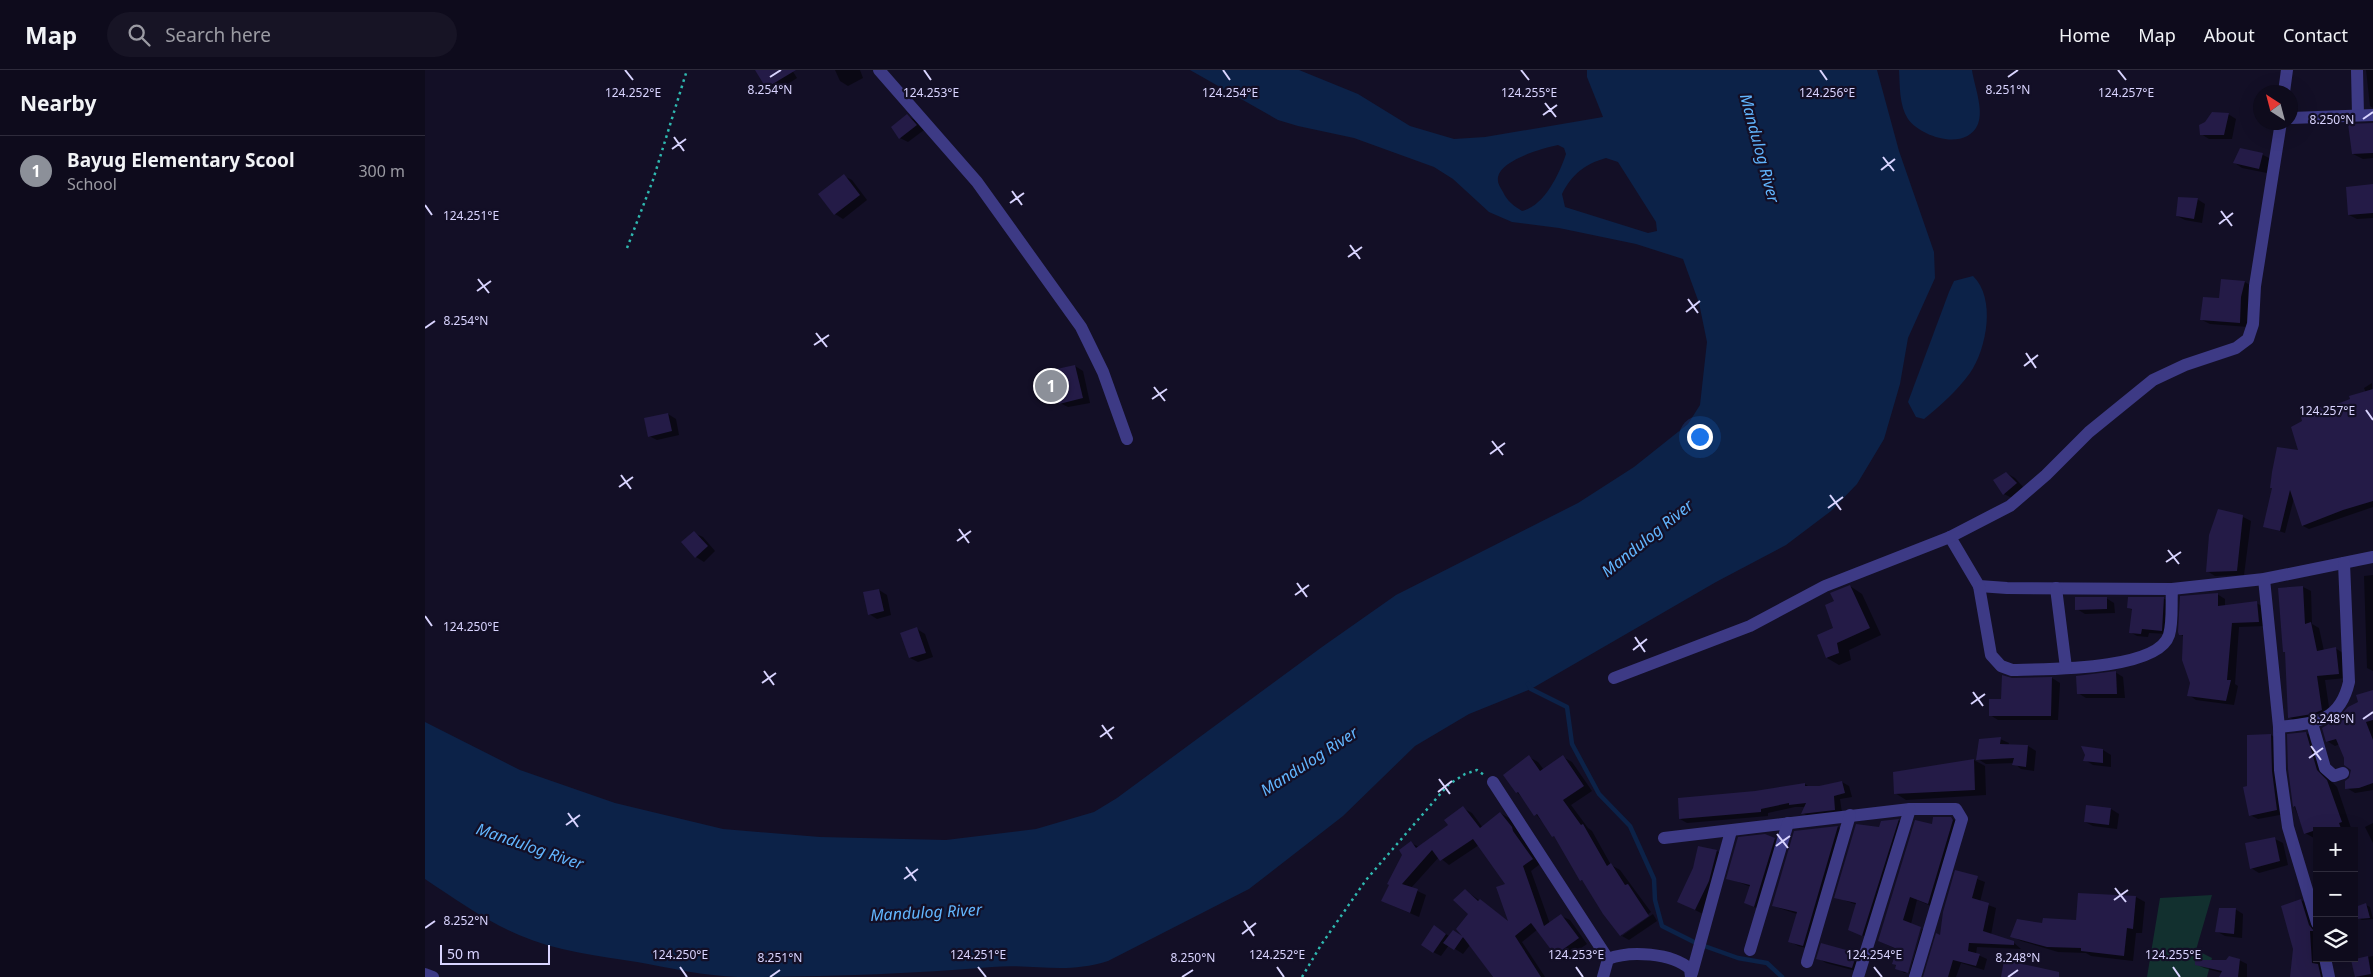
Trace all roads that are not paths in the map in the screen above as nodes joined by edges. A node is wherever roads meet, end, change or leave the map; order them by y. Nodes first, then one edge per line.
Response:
1 (879, 70) edge
2 (2287, 70) edge
3 (2357, 70) edge
4 (2285, 85) edge
5 (2373, 115) edge
6 (2358, 116) junction
7 (2298, 118) edge
8 (2280, 130) edge
9 (1127, 439) dead end
10 (1950, 537) junction
11 (2373, 558) edge
12 (2344, 563) junction
13 (2264, 579) junction
14 (1979, 586) junction
15 (2056, 588) junction
16 (2172, 589) junction
17 (2066, 668) junction
18 (1614, 678) dead end
19 (2312, 723) junction
20 (2279, 727) junction
21 (2343, 773) dead end
22 (1493, 782) road end
23 (1910, 809) junction
24 (1850, 815) junction
25 (1788, 822) junction
26 (1731, 831) junction
27 (1664, 838) dead end
28 (2315, 917) edge
29 (1750, 950) dead end
30 (1609, 960) junction
31 (1807, 962) dead end
32 (2326, 962) edge
33 (425, 974) edge
34 (1691, 975) edge
35 (433, 977) edge
36 (1603, 977) edge
37 (1858, 977) edge
38 (1915, 977) edge
39 (2329, 977) edge

1 - 9 street
2 - 4 street
3 - 6 street
5 - 6 street
6 - 7 street
8 - 10 street
10 - 14 street
10 - 18 street
11 - 12 street
12 - 13 street
12 - 19 street
13 - 16 street
13 - 20 street
14 - 15 street
14 - 17 street
15 - 16 street
15 - 17 street
16 - 17 street
19 - 20 street
19 - 21 street
20 - 28 street
22 - 30 street
23 - 24 street
23 - 37 street
23 - 38 street
24 - 25 street
24 - 31 street
25 - 26 street
25 - 29 street
26 - 27 street
26 - 34 street
30 - 34 street
30 - 36 street
32 - 39 street
33 - 35 street

